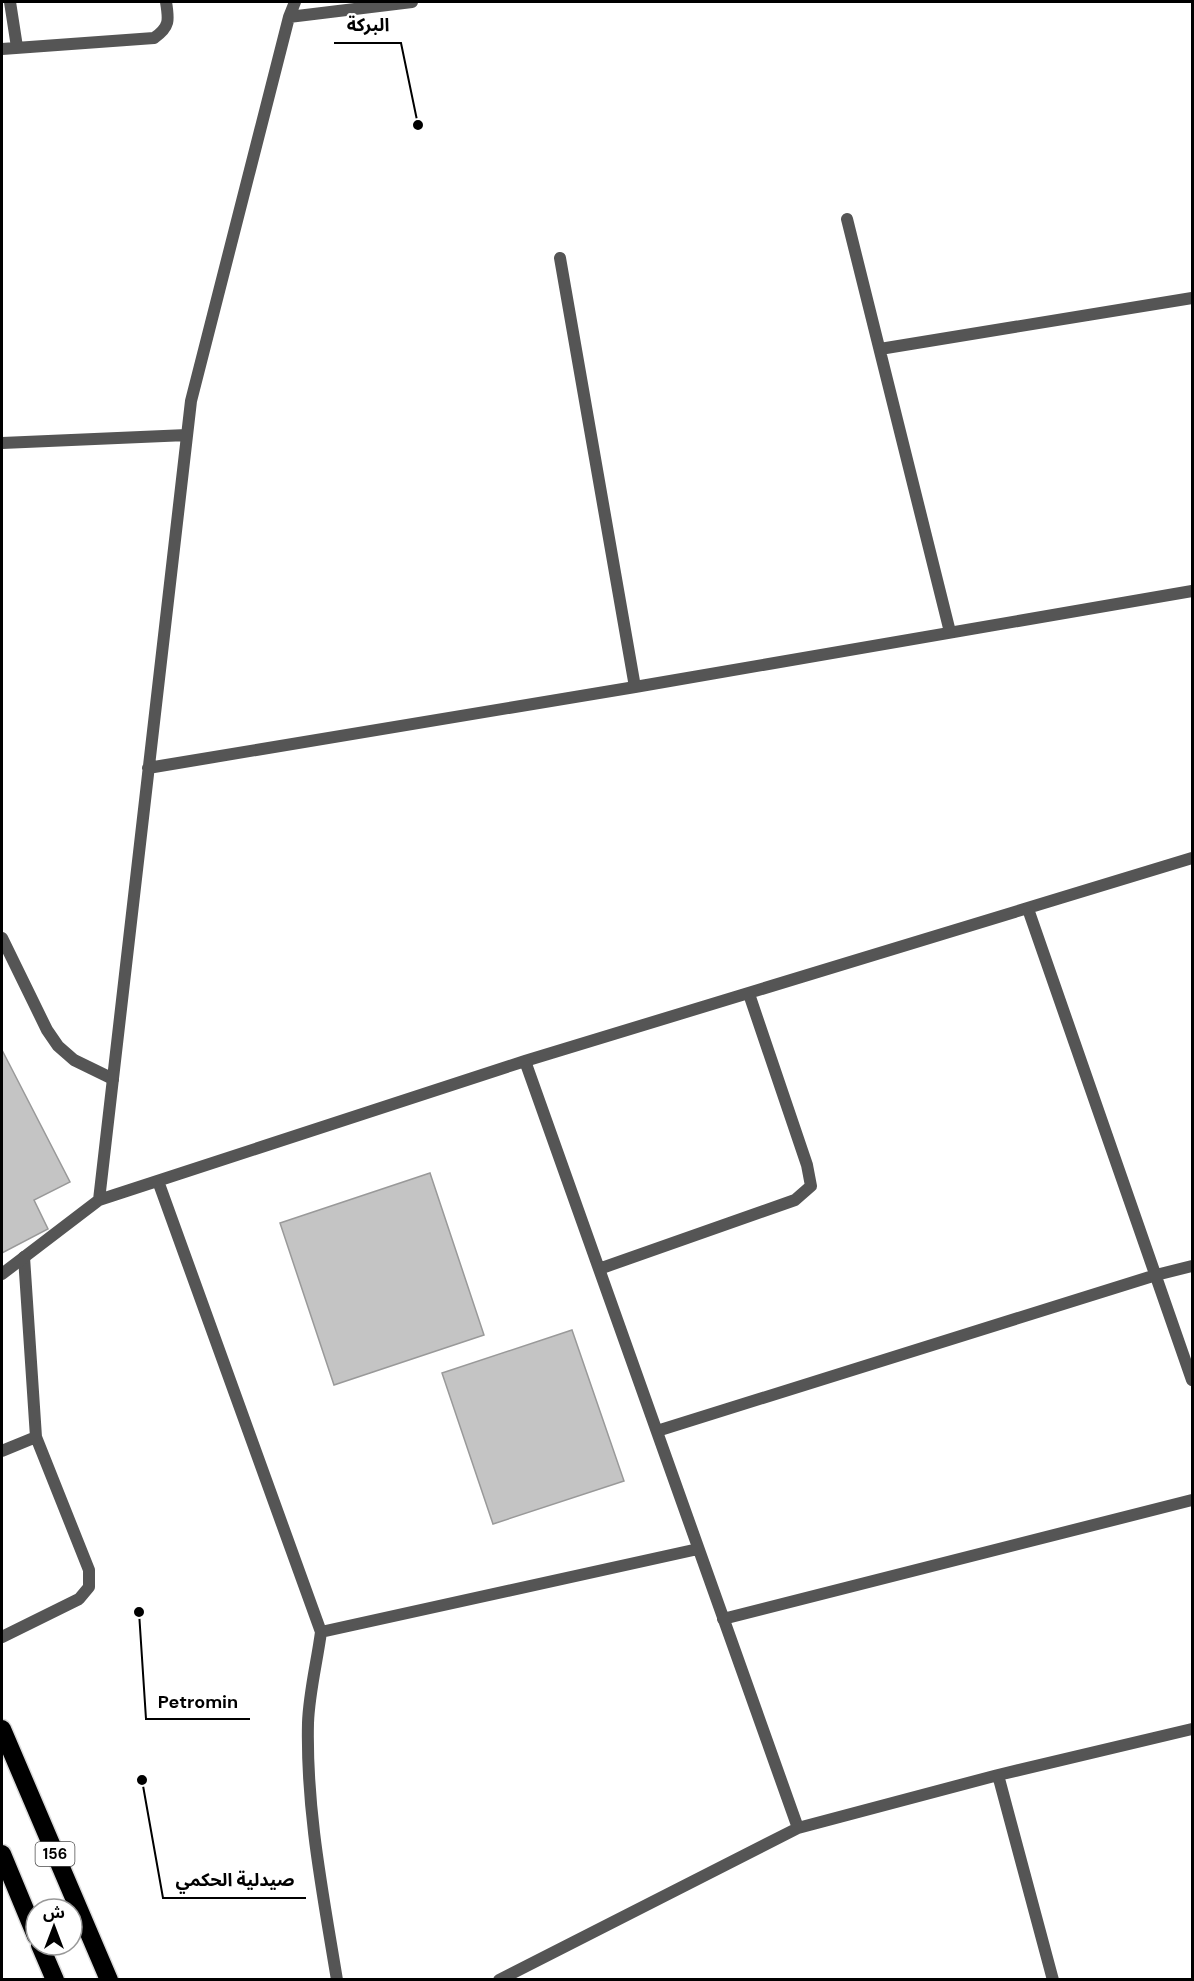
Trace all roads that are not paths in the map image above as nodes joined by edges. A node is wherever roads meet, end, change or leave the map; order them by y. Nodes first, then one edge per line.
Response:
1 (10, 2) edge
2 (166, 2) edge
3 (295, 2) edge
4 (412, 2) edge
5 (289, 17) junction
6 (17, 47) junction
7 (2, 49) edge
8 (847, 219) dead end
9 (560, 258) dead end
10 (1192, 298) edge
11 (880, 349) junction
12 (187, 435) junction
13 (2, 443) edge
14 (1192, 591) edge
15 (950, 632) junction
16 (635, 687) junction
17 (148, 768) junction
18 (1192, 858) edge
19 (1028, 909) junction
20 (2, 938) edge
21 (749, 993) junction
22 (525, 1061) junction
23 (113, 1079) junction
24 (158, 1181) junction
25 (99, 1200) junction
26 (24, 1257) junction
27 (1192, 1266) edge
28 (599, 1269) junction
29 (2, 1274) edge
30 (1156, 1275) junction
31 (1192, 1380) edge
32 (657, 1431) junction
33 (36, 1437) junction
34 (2, 1451) edge
35 (1192, 1500) edge
36 (698, 1549) junction
37 (723, 1619) junction
38 (321, 1632) junction
39 (2, 1637) edge
40 (2, 1729) edge
41 (1192, 1729) edge
42 (998, 1775) junction
43 (798, 1828) junction
44 (2, 1854) edge
45 (9, 1890) edge
46 (24, 1916) edge
47 (45, 1957) edge
48 (55, 1980) edge
49 (109, 1980) edge
50 (337, 1980) edge
51 (499, 1980) edge
52 (1053, 1980) edge

1 - 6 street
2 - 6 street
3 - 5 street
4 - 5 street
5 - 12 street
6 - 7 street
8 - 11 street
9 - 16 street
10 - 11 street
11 - 15 street
12 - 13 street
12 - 17 street
14 - 15 street
15 - 16 street
16 - 17 street
17 - 23 street
18 - 19 street
19 - 21 street
19 - 30 street
20 - 23 street
21 - 22 street
21 - 28 street
22 - 24 street
22 - 28 street
23 - 25 street
24 - 25 street
24 - 38 street
25 - 26 street
26 - 29 street
26 - 33 street
27 - 30 street
28 - 32 street
30 - 31 street
30 - 32 street
32 - 36 street
33 - 34 street
33 - 39 street
35 - 37 street
36 - 37 street
36 - 38 street
37 - 43 street
38 - 50 street
40 - 49 highway, 156
41 - 42 street
42 - 43 street
42 - 52 street
43 - 51 street
44 - 45 highway
45 - 46 highway
47 - 48 highway

